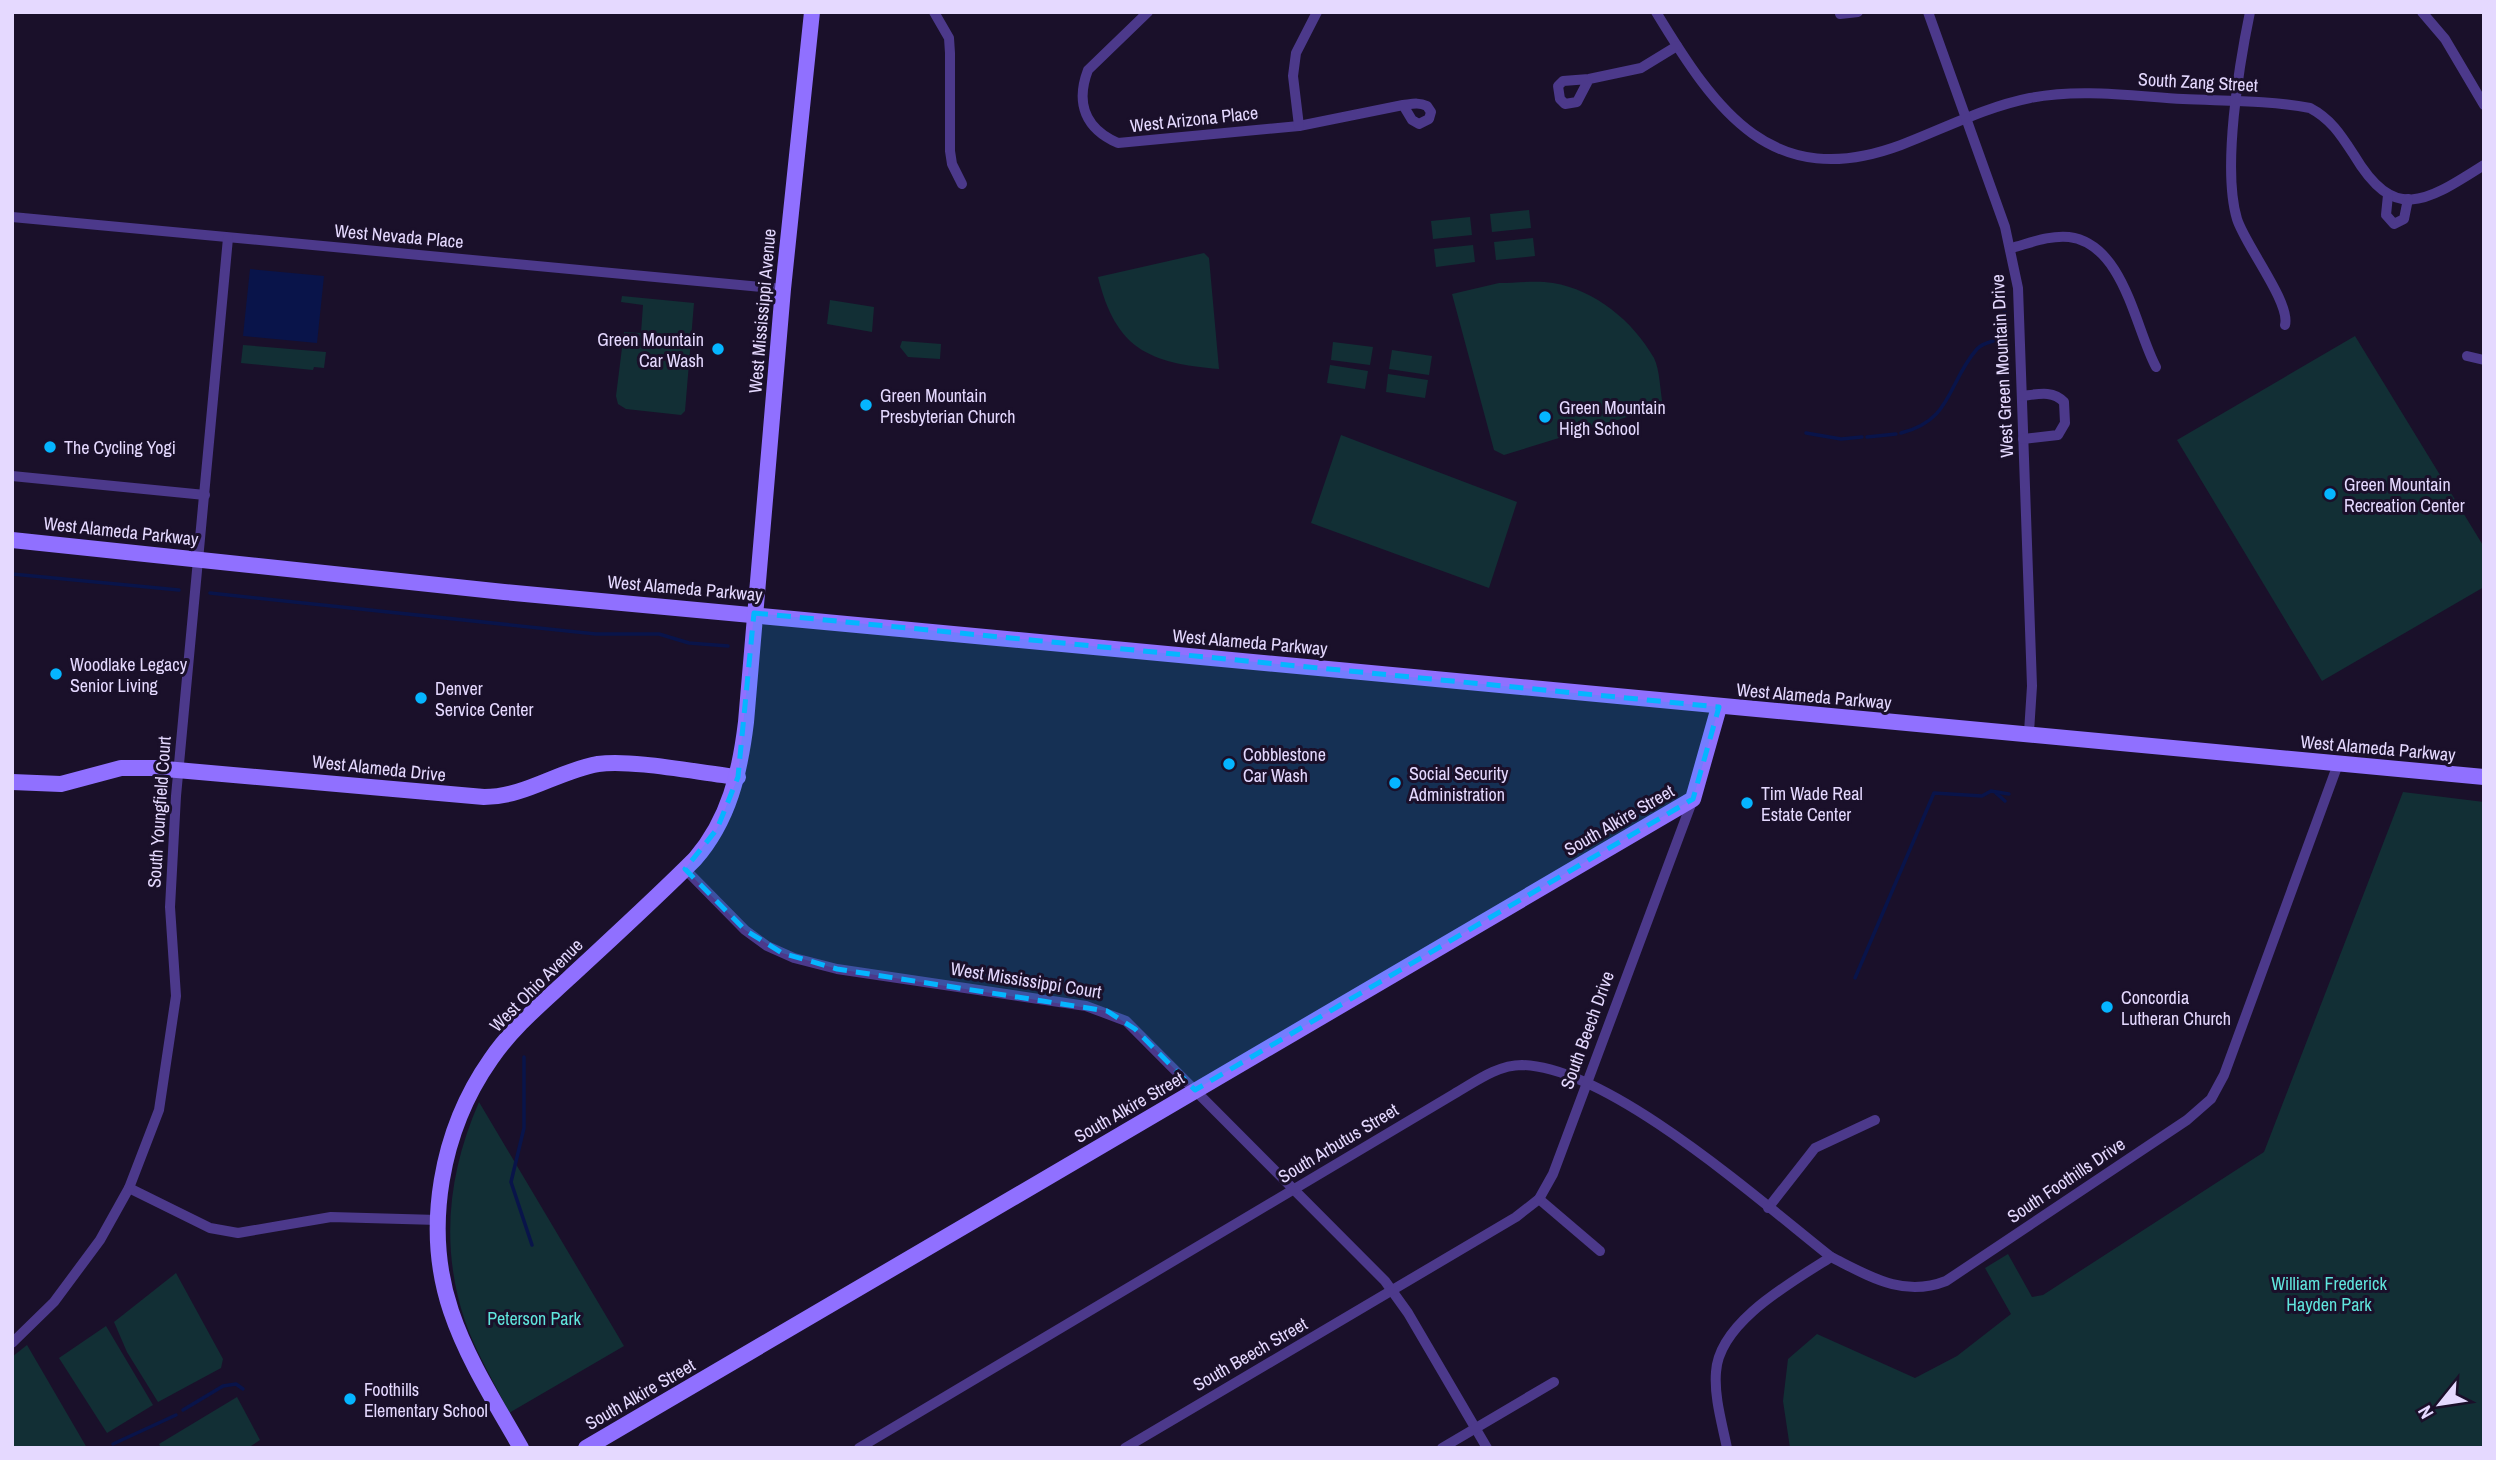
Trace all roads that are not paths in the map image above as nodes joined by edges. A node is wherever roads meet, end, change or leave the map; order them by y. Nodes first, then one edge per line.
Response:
1 (812, 12) edge
2 (934, 12) edge
3 (1148, 12) edge
4 (1317, 12) edge
5 (1656, 12) edge
6 (1858, 12) edge
7 (1928, 12) edge
8 (2250, 12) edge
9 (2422, 12) edge
10 (1840, 14) dead end
11 (1676, 46) junction
12 (1589, 79) dead end
13 (2236, 102) junction
14 (2484, 105) edge
15 (1403, 106) dead end
16 (1967, 119) junction
17 (1299, 126) junction
18 (2484, 165) edge
19 (962, 184) dead end
20 (2388, 195) junction
21 (2408, 199) junction
22 (12, 217) edge
23 (2098, 234) dead end
24 (228, 238) junction
25 (2090, 246) junction
26 (2011, 248) junction
27 (783, 289) junction
28 (2285, 325) dead end
29 (2468, 355) dead end
30 (2484, 360) edge
31 (2156, 367) dead end
32 (2022, 396) junction
33 (2024, 439) junction
34 (12, 476) edge
35 (205, 495) junction
36 (12, 540) edge
37 (197, 557) junction
38 (754, 613) junction
39 (1719, 708) junction
40 (2029, 732) junction
41 (2338, 764) junction
42 (179, 770) junction
43 (738, 777) junction
44 (2484, 777) edge
45 (12, 782) edge
46 (1693, 799) junction
47 (685, 869) junction
48 (1588, 1083) junction
49 (1195, 1090) junction
50 (1875, 1120) dead end
51 (129, 1188) junction
52 (1294, 1189) junction
53 (1539, 1199) junction
54 (1768, 1208) junction
55 (438, 1220) junction
56 (1600, 1251) dead end
57 (1831, 1257) junction
58 (1392, 1290) junction
59 (12, 1343) edge
60 (1555, 1382) dead end
61 (1475, 1428) junction
62 (521, 1448) edge
63 (586, 1448) edge
64 (859, 1448) edge
65 (1125, 1448) edge
66 (1442, 1448) edge
67 (1487, 1448) edge
68 (1727, 1448) edge

1 - 27 street, West Mississippi Avenue
2 - 19 street
3 - 17 street, West Arizona Place
4 - 17 street
5 - 11 street, South Zang Street
6 - 10 street
7 - 16 street, West Green Mountain Drive
8 - 13 street
9 - 14 street
11 - 12 street
11 - 16 street, South Zang Street
13 - 16 street, South Zang Street
13 - 20 street, South Zang Street
13 - 28 street
15 - 17 street, West Arizona Place
16 - 26 street, West Green Mountain Drive
18 - 21 street
20 - 21 street
20 - 21 street, South Zang Street
22 - 24 street, West Nevada Place
23 - 25 street
24 - 27 street, West Nevada Place
24 - 35 street, South Youngfield Court
25 - 26 street
25 - 31 street
26 - 32 street, West Green Mountain Drive
27 - 38 street, West Mississippi Avenue
29 - 30 street
32 - 33 street, West Green Mountain Drive
32 - 33 street
33 - 40 street, West Green Mountain Drive
34 - 35 street
35 - 37 street, South Youngfield Court
36 - 37 street, West Alameda Parkway
37 - 38 street, West Alameda Parkway
37 - 42 street, South Youngfield Court
38 - 39 street, West Alameda Parkway
38 - 43 street, West Ohio Avenue
39 - 40 street, West Alameda Parkway
39 - 46 street, South Beech Drive
40 - 41 street, West Alameda Parkway
41 - 44 street, West Alameda Parkway
41 - 57 street, South Foothills Drive
42 - 43 street, West Alameda Drive
42 - 45 street, West Alameda Drive
42 - 51 street, South Youngfield Court
43 - 47 street, West Ohio Avenue
46 - 48 street, South Beech Drive
46 - 49 street, South Alkire Street
47 - 49 street, West Mississippi Court
47 - 55 street, West Ohio Avenue
48 - 52 street, South Arbutus Street
48 - 53 street, South Beech Drive
48 - 54 street, South Arbutus Street
49 - 52 street, West Mississippi Court
49 - 63 street, South Alkire Street
50 - 54 street
51 - 55 street
51 - 59 street, South Youngfield Court
52 - 58 street, West Mississippi Court
52 - 64 street, South Arbutus Street
53 - 56 street
53 - 58 street, South Beech Drive
54 - 57 street, South Arbutus Street
55 - 62 street, West Ohio Avenue
57 - 68 street
58 - 61 street, West Mississippi Court
58 - 65 street, South Beech Street
60 - 61 street
61 - 66 street
61 - 67 street, West Mississippi Court

